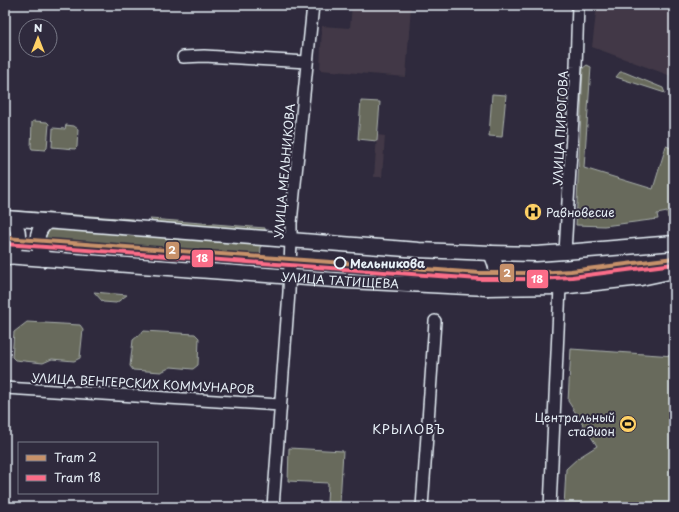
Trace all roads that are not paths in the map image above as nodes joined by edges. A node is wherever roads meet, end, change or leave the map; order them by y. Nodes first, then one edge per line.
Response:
1 (313, 5) edge
2 (578, 5) edge
3 (183, 57) dead end
4 (307, 62) junction
5 (8, 219) edge
6 (46, 222) junction
7 (291, 240) junction
8 (674, 243) edge
9 (565, 252) junction
10 (491, 253) junction
11 (7, 256) edge
12 (44, 259) junction
13 (674, 271) edge
14 (290, 276) junction
15 (560, 287) junction
16 (487, 288) junction
17 (435, 321) dead end
18 (5, 388) edge
19 (280, 405) junction
20 (273, 507) edge
21 (422, 507) edge
22 (550, 507) edge

1 - 4 street, УЛИЦА МЕЛЬНИКОВА
2 - 9 street, УЛИЦА ПИРОГОВА
3 - 4 street
4 - 7 street, УЛИЦА МЕЛЬНИКОВА
5 - 6 main road
5 - 11 main road
6 - 7 main road
6 - 12 main road
7 - 10 main road
7 - 14 street, УЛИЦА МЕЛЬНИКОВА
8 - 9 main road
9 - 10 main road
10 - 16 main road
11 - 12 main road, УЛИЦА ТАТИЩЕВА
12 - 14 main road, УЛИЦА ТАТИЩЕВА
13 - 15 main road, УЛИЦА ТАТИЩЕВА
14 - 16 main road, УЛИЦА ТАТИЩЕВА
14 - 19 street, УЛИЦА МЕЛЬНИКОВА
15 - 16 main road, УЛИЦА ТАТИЩЕВА
15 - 22 street
17 - 21 street
18 - 19 street, УЛИЦА ВЕНГЕРСКИХ КОММУНАРОВ
19 - 20 street, УЛИЦА МЕЛЬНИКОВА

